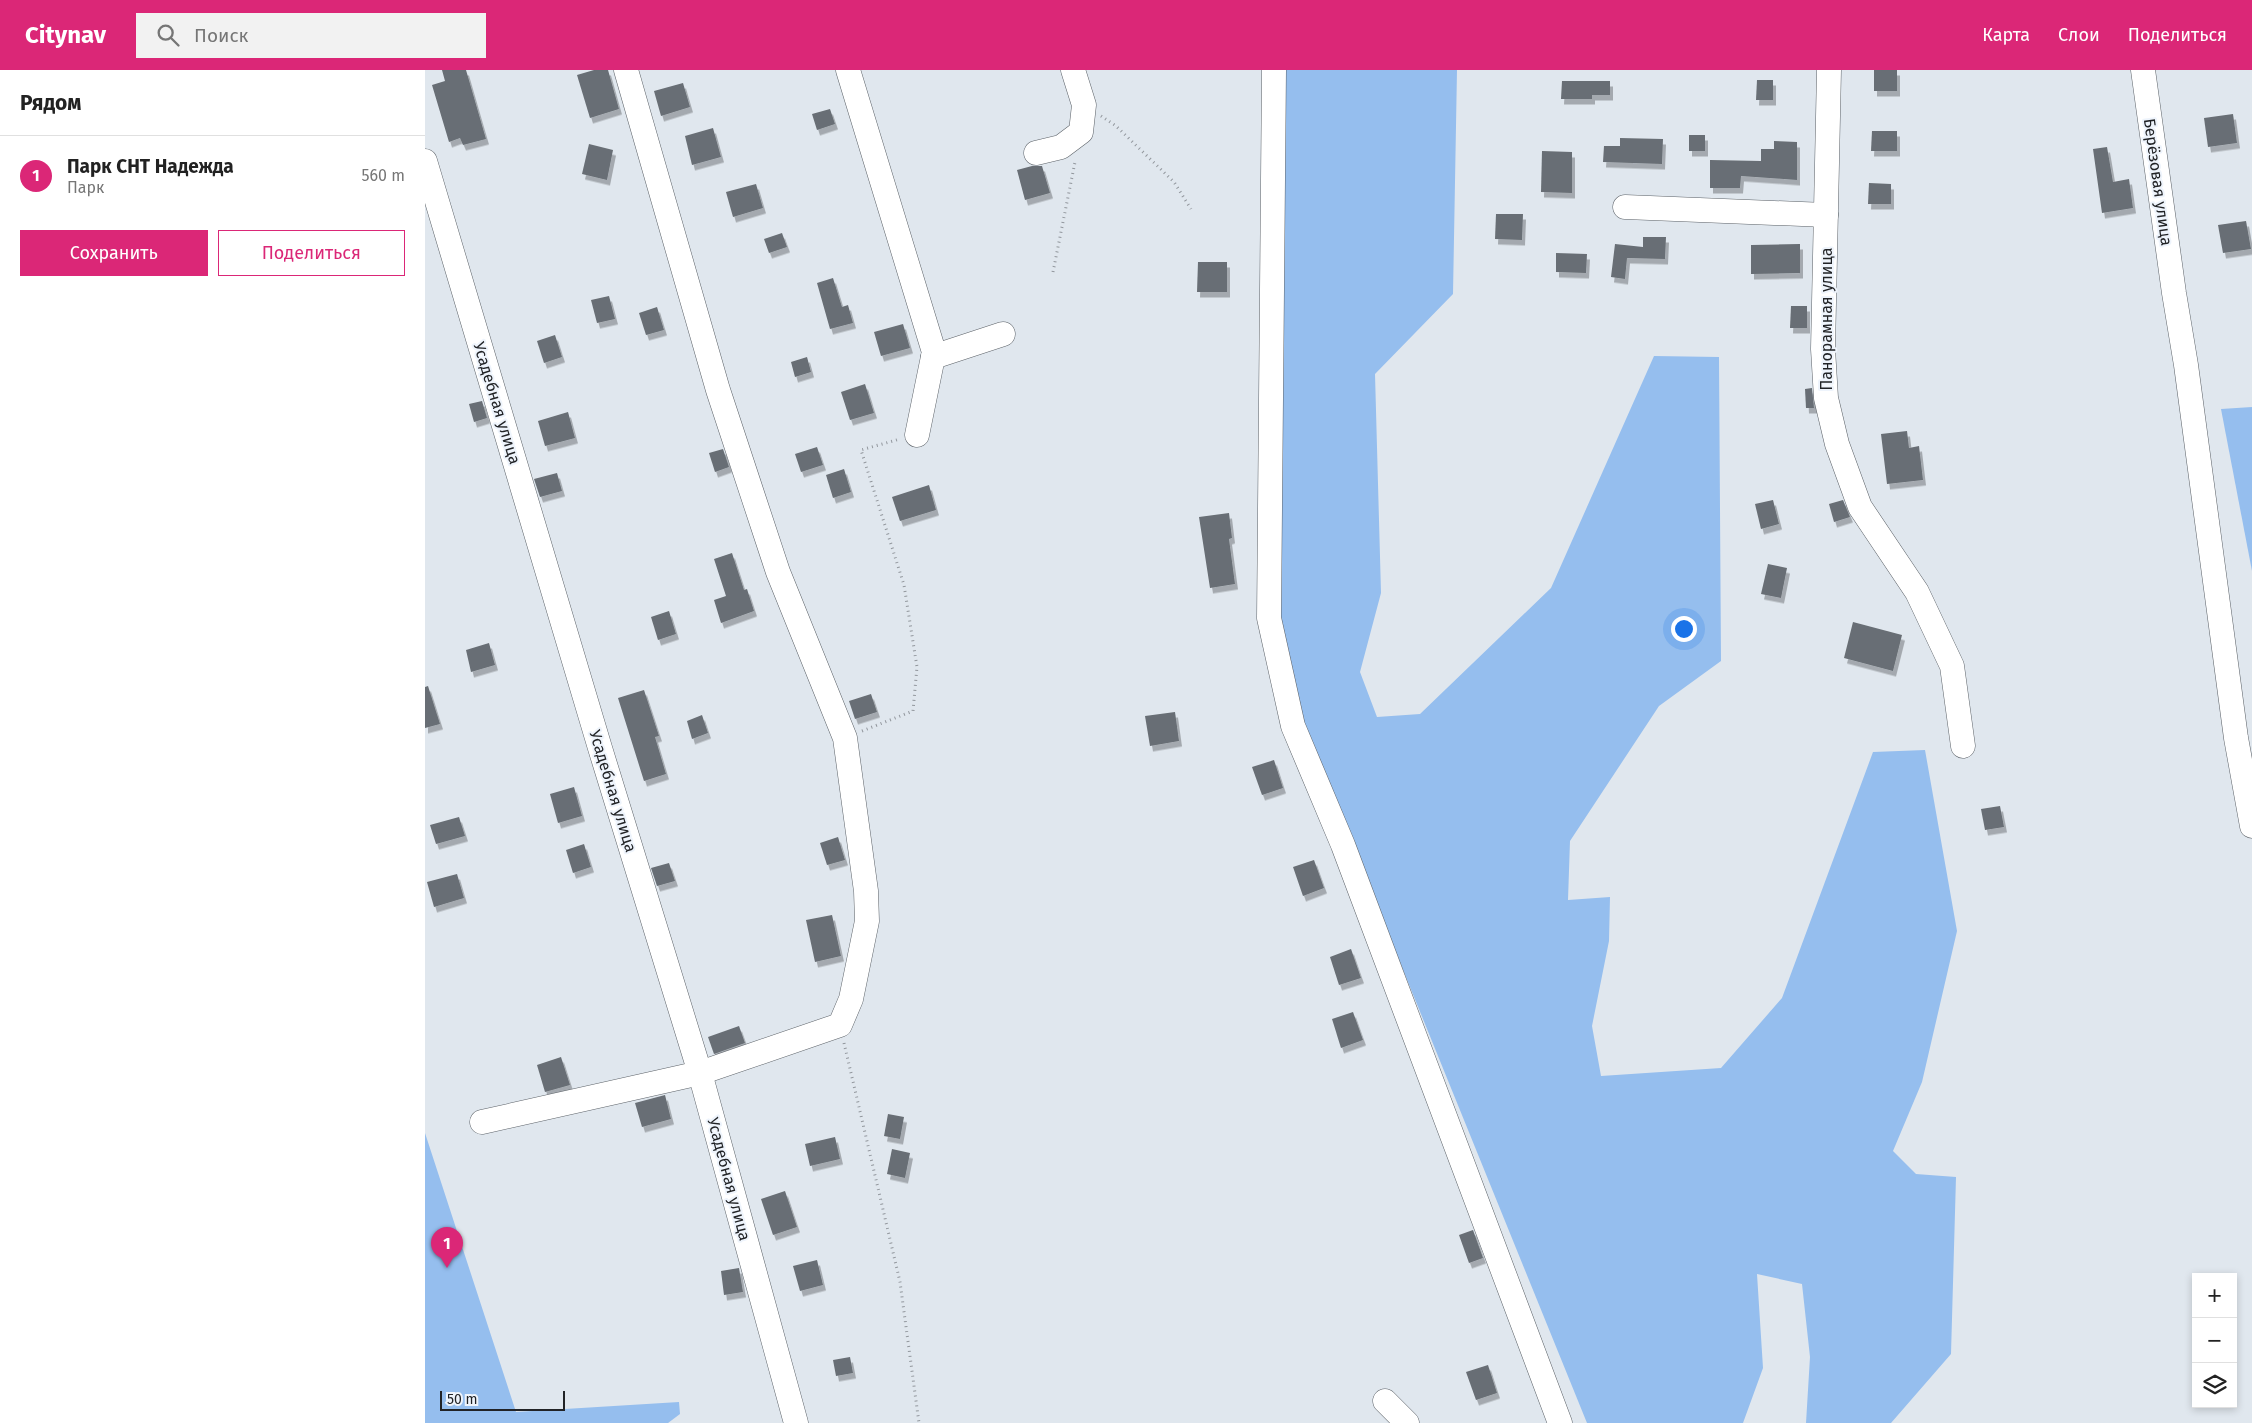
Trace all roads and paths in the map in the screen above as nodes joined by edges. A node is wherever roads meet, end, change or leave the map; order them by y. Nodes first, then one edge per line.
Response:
1 (626, 70) edge
2 (848, 70) edge
3 (1073, 70) edge
4 (1274, 70) edge
5 (1829, 70) edge
6 (2143, 70) edge
7 (1084, 105) junction
8 (1081, 132) junction
9 (1036, 153) dead end
10 (425, 161) edge
11 (1625, 207) dead end
12 (1191, 209) dead end
13 (1826, 215) junction
14 (1053, 272) dead end
15 (1003, 334) dead end
16 (933, 357) junction
17 (917, 435) joint
18 (843, 733) junction
19 (1963, 746) dead end
20 (2252, 826) edge
21 (839, 1025) junction
22 (700, 1073) junction
23 (482, 1122) dead end
24 (1385, 1400) dead end
25 (796, 1423) edge
26 (919, 1423) edge
27 (1407, 1423) edge
28 (1560, 1423) edge

1 - 18 street
2 - 16 street
3 - 7 street
4 - 28 street
5 - 13 street, Панорамная улица
6 - 20 street, Берёзовая улица
7 - 8 street
7 - 12 path
8 - 9 street
8 - 14 path
10 - 22 street, Усадебная улица
11 - 13 street
13 - 19 street, Панорамная улица
15 - 16 street
16 - 17 street
17 - 18 path
18 - 21 street
21 - 22 street
21 - 26 path
22 - 23 street
22 - 25 street, Усадебная улица
24 - 27 street

